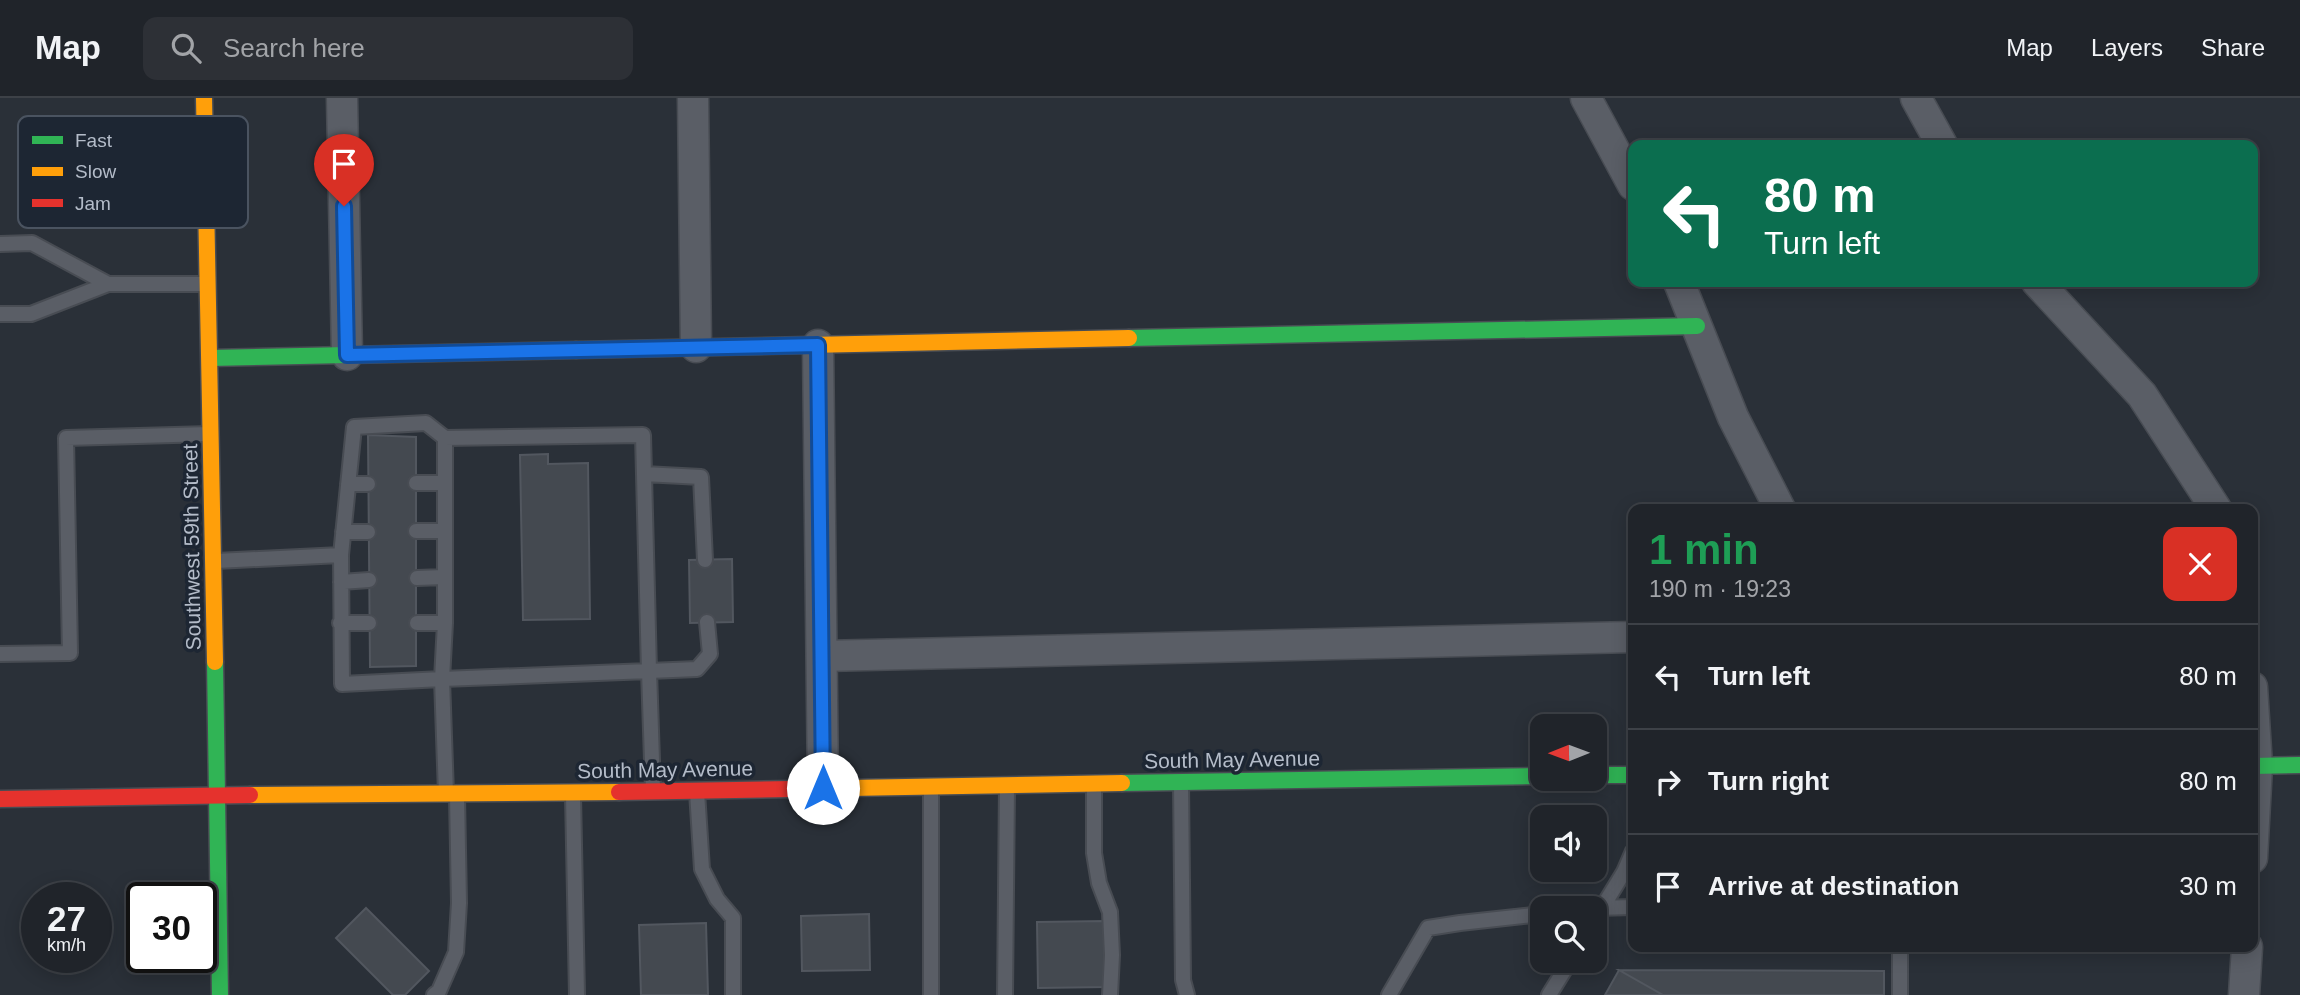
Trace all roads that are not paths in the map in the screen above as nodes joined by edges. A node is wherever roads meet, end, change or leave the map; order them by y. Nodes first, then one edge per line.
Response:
1 (204, 98) edge
2 (342, 98) edge
3 (693, 98) edge
4 (1586, 98) edge
5 (1916, 98) edge
6 (204, 116) edge
7 (1939, 140) edge
8 (1628, 177) edge
9 (207, 228) edge
10 (0, 244) edge
11 (108, 284) junction
12 (208, 284) junction
13 (1681, 287) edge
14 (2042, 287) edge
15 (0, 314) edge
16 (1697, 326) junction
17 (818, 345) junction
18 (696, 348) junction
19 (347, 355) junction
20 (210, 358) junction
21 (211, 434) junction
22 (445, 438) junction
23 (644, 474) junction
24 (416, 483) dead end
25 (445, 483) junction
26 (348, 484) junction
27 (368, 484) dead end
28 (1777, 504) edge
29 (2213, 504) edge
30 (416, 531) dead end
31 (445, 531) junction
32 (343, 532) junction
33 (369, 532) dead end
34 (341, 555) junction
35 (705, 560) dead end
36 (214, 561) junction
37 (444, 577) junction
38 (417, 578) dead end
39 (369, 580) dead end
40 (341, 582) junction
41 (707, 622) dead end
42 (340, 623) junction
43 (369, 623) dead end
44 (417, 623) dead end
45 (445, 623) junction
46 (1628, 637) edge
47 (0, 654) edge
48 (823, 656) junction
49 (649, 671) junction
50 (442, 679) junction
51 (2300, 765) edge
52 (2258, 766) edge
53 (1607, 775) edge
54 (1628, 775) edge
55 (1530, 776) edge
56 (1181, 782) junction
57 (1094, 783) junction
58 (1007, 784) junction
59 (931, 786) junction
60 (823, 788) junction
61 (696, 790) junction
62 (653, 792) junction
63 (573, 793) junction
64 (452, 794) junction
65 (218, 795) junction
66 (0, 799) edge
67 (1628, 864) edge
68 (1607, 896) edge
69 (1628, 907) edge
70 (1607, 908) edge
71 (1530, 915) edge
72 (1900, 952) edge
73 (2247, 952) edge
74 (1563, 973) edge
75 (220, 995) edge
76 (434, 995) edge
77 (577, 995) edge
78 (733, 995) edge
79 (931, 995) edge
80 (1005, 995) edge
81 (1110, 995) edge
82 (1187, 995) edge
83 (1389, 995) edge
84 (1549, 995) edge
85 (1900, 995) edge
86 (2245, 995) edge

1 - 6 main road, Southwest 59th Street
2 - 19 street
3 - 18 street
4 - 8 street
5 - 7 street
9 - 12 main road, Southwest 59th Street
10 - 11 lane
11 - 12 lane
11 - 15 lane
12 - 20 main road, Southwest 59th Street
13 - 16 street
14 - 29 street
16 - 17 main road
16 - 28 street
17 - 18 main road
17 - 48 street
18 - 19 main road
19 - 20 main road
20 - 21 main road, Southwest 59th Street
21 - 36 main road, Southwest 59th Street
21 - 47 lane
22 - 23 lane
22 - 25 lane
22 - 26 lane
23 - 35 lane
23 - 49 lane
24 - 25 lane
25 - 31 lane
26 - 27 lane
26 - 32 lane
30 - 31 lane
31 - 37 lane
32 - 33 lane
32 - 34 lane
34 - 36 lane
34 - 40 lane
36 - 65 main road, Southwest 59th Street
37 - 38 lane
37 - 45 lane
39 - 40 lane
40 - 42 lane
41 - 49 lane
42 - 43 lane
42 - 50 lane
44 - 45 lane
45 - 50 lane
46 - 48 street
48 - 60 street
49 - 50 lane
49 - 62 lane
50 - 64 lane
51 - 52 main road
53 - 54 main road
55 - 56 main road, South May Avenue
56 - 57 main road, South May Avenue
56 - 82 lane
57 - 58 main road, South May Avenue
57 - 81 lane
58 - 59 main road, South May Avenue
58 - 80 lane
59 - 60 main road, South May Avenue
59 - 79 lane
60 - 61 main road, South May Avenue
61 - 62 main road, South May Avenue
61 - 78 lane
62 - 63 main road, South May Avenue
63 - 64 main road, South May Avenue
63 - 77 lane
64 - 65 main road, South May Avenue
64 - 76 lane
65 - 66 main road, South May Avenue
65 - 75 main road, Southwest 59th Street
67 - 68 lane
69 - 70 lane
71 - 83 lane
72 - 85 lane
73 - 86 street
74 - 84 lane

